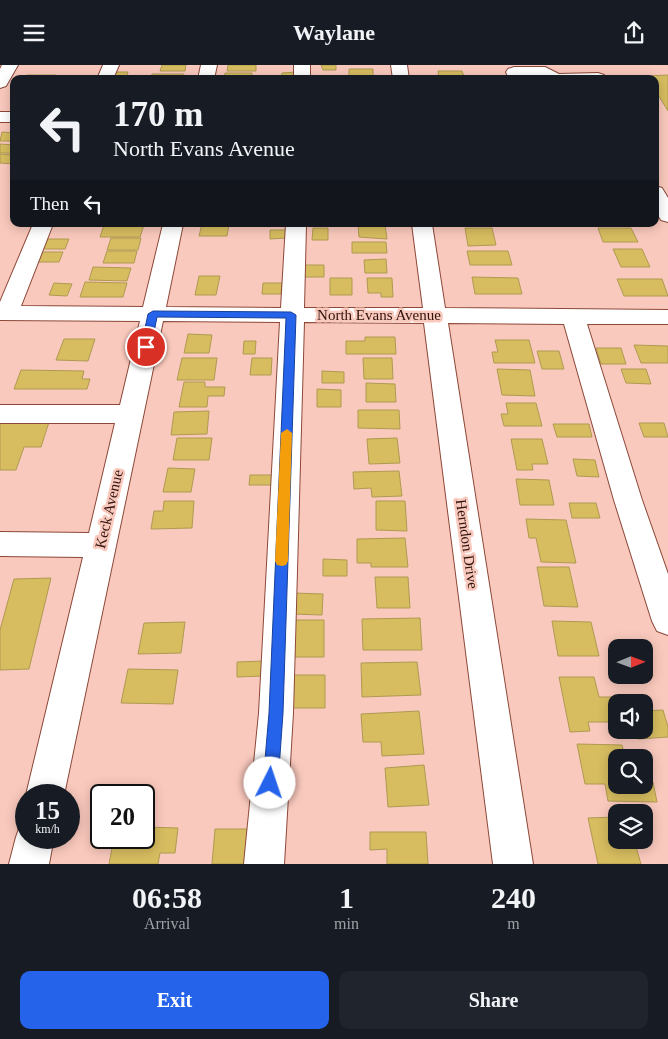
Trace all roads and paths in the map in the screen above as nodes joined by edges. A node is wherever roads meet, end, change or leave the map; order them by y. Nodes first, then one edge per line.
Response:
1 (10, 65) edge
2 (515, 75) edge
3 (549, 75) edge
4 (0, 83) edge
5 (659, 199) edge
6 (668, 216) edge
7 (42, 227) edge
8 (173, 227) edge
9 (296, 227) edge
10 (422, 227) edge
11 (4, 313) edge
12 (153, 314) junction
13 (291, 315) junction
14 (435, 315) junction
15 (572, 316) junction
16 (668, 317) edge
17 (0, 414) edge
18 (130, 414) junction
19 (0, 544) edge
20 (101, 545) junction
21 (668, 621) edge
22 (47, 784) edge
23 (32, 849) edge
24 (29, 864) edge
25 (264, 864) edge
26 (513, 864) edge

1 - 4 street
2 - 3 street
5 - 6 street
7 - 11 street
8 - 12 street, Keck Avenue
9 - 13 street
10 - 14 street, Herndon Drive
11 - 12 street, North Evans Avenue
12 - 13 street, North Evans Avenue
12 - 18 street, Keck Avenue
13 - 14 street, North Evans Avenue
13 - 25 street
14 - 15 street, North Evans Avenue
14 - 26 street, Herndon Drive
15 - 16 street, North Evans Avenue
15 - 21 street
17 - 18 street
18 - 20 street, Keck Avenue
19 - 20 street
20 - 22 street, Keck Avenue
23 - 24 street

